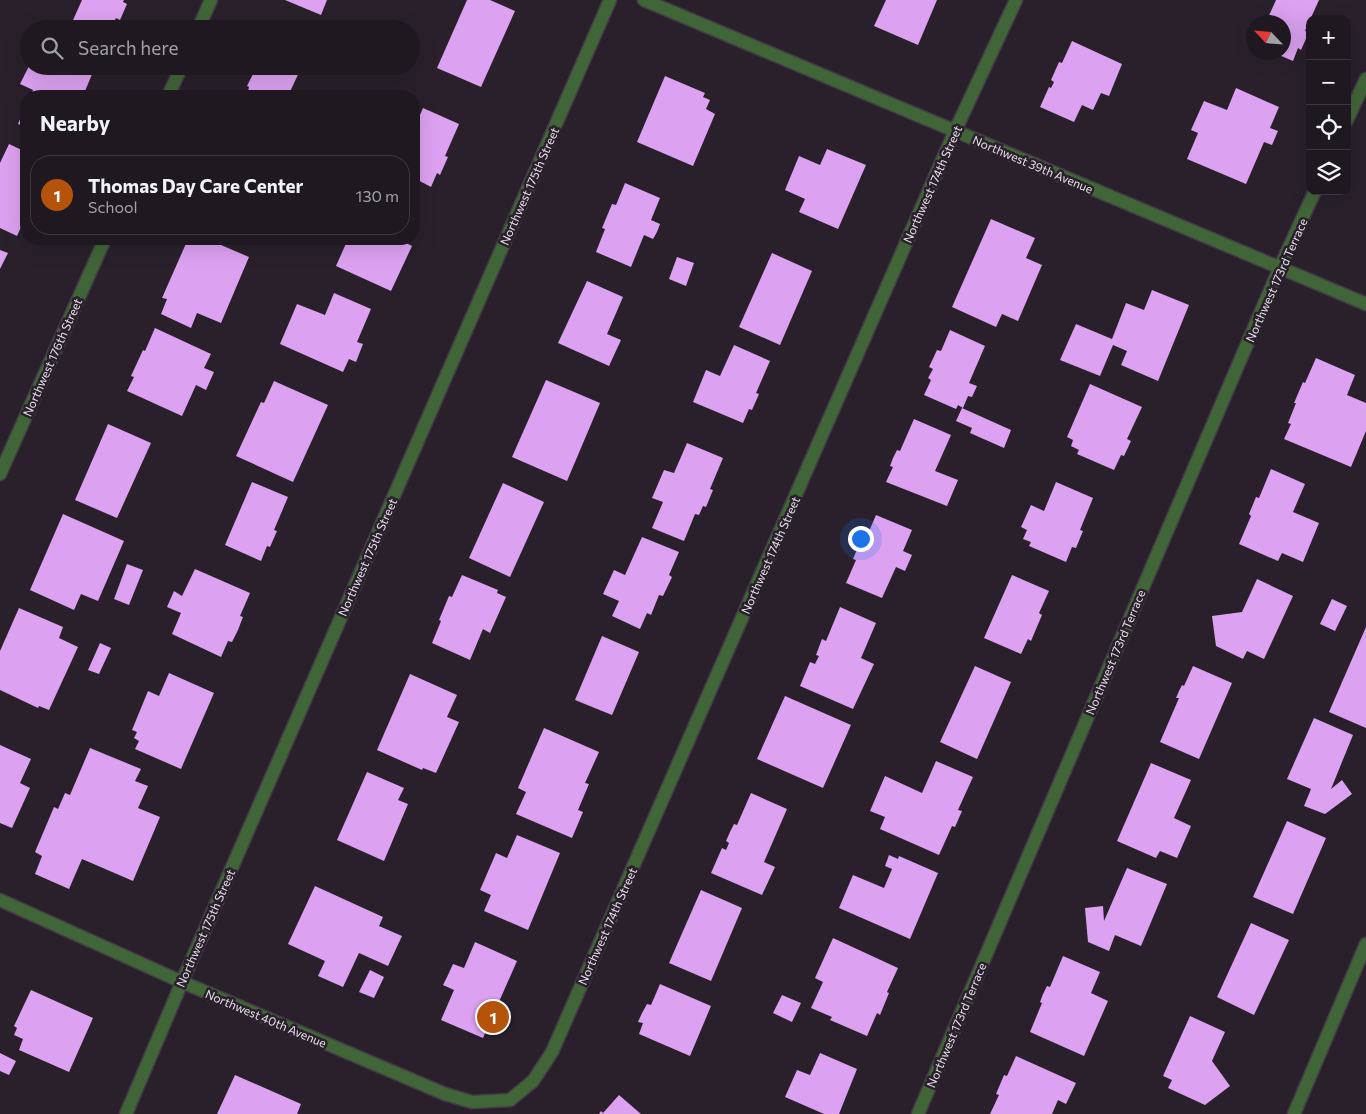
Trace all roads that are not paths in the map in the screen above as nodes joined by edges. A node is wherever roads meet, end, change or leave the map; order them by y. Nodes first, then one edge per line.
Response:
1 (211, 0) edge
2 (610, 0) edge
3 (644, 0) edge
4 (1016, 0) edge
5 (202, 20) edge
6 (178, 75) edge
7 (1366, 79) edge
8 (171, 90) edge
9 (1351, 111) edge
10 (955, 131) junction
11 (1313, 195) edge
12 (102, 245) edge
13 (1280, 267) junction
14 (1366, 304) edge
15 (0, 474) edge
16 (0, 900) edge
17 (1366, 944) edge
18 (182, 982) junction
19 (510, 1100) joint
20 (126, 1114) edge
21 (918, 1114) edge
22 (1294, 1114) edge

1 - 5 street
2 - 18 street, Northwest 175th Street
3 - 10 street, Northwest 39th Avenue
4 - 10 street, Northwest 174th Street
6 - 8 street
7 - 9 street
10 - 13 street, Northwest 39th Avenue
10 - 19 street, Northwest 174th Street
11 - 13 street, Northwest 173rd Terrace
12 - 15 street, Northwest 176th Street
13 - 14 street, Northwest 39th Avenue
13 - 21 street, Northwest 173rd Terrace
16 - 18 street, Northwest 40th Avenue
17 - 22 street
18 - 19 street, Northwest 40th Avenue
18 - 20 street, Northwest 175th Street

